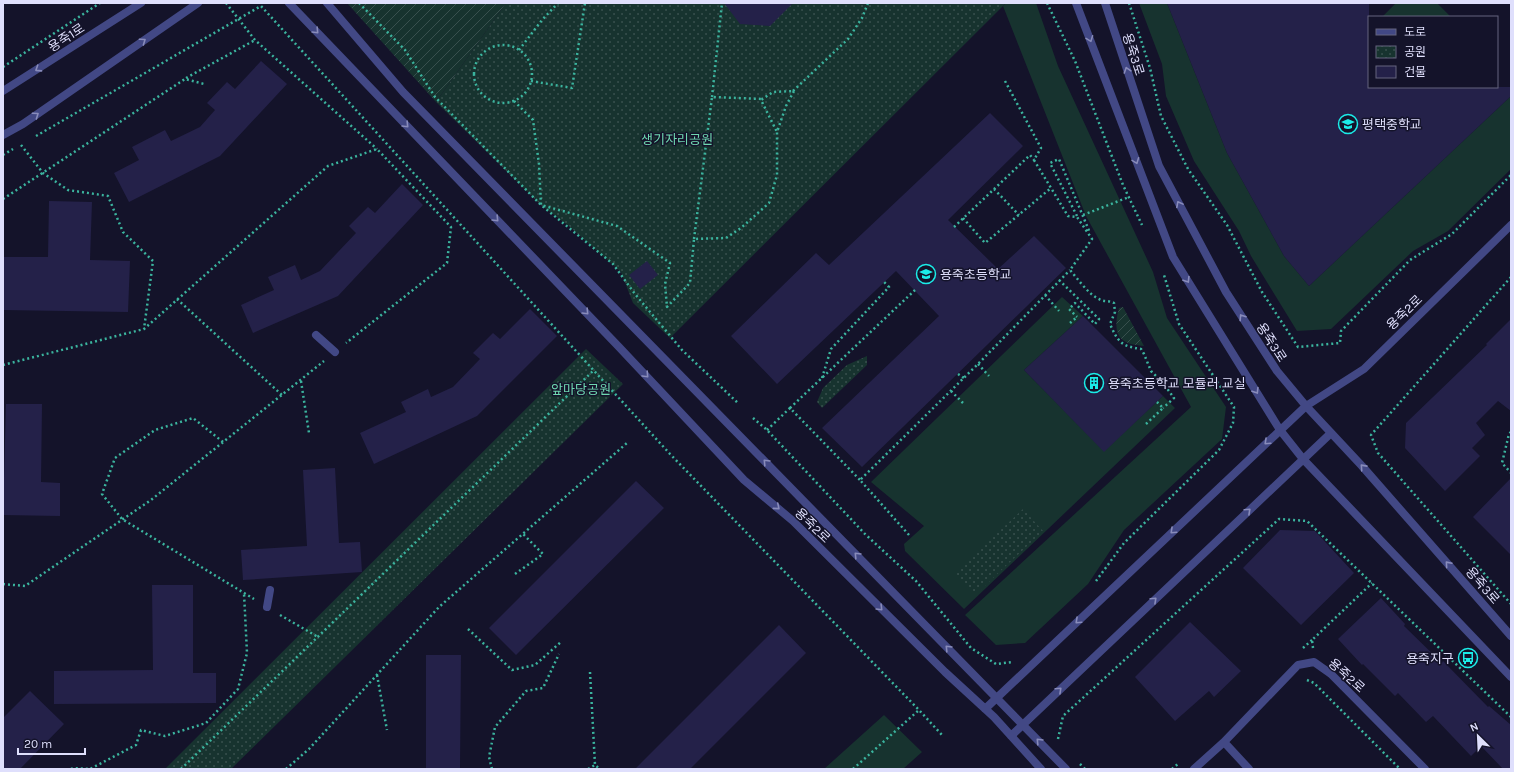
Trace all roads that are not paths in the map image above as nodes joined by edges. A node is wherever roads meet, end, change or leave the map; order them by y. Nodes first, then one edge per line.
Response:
1 (141, 3) edge
2 (198, 3) edge
3 (289, 3) edge
4 (327, 3) edge
5 (1076, 3) edge
6 (1105, 3) edge
7 (3, 91) edge
8 (3, 135) edge
9 (1511, 225) edge
10 (316, 335) dead end
11 (335, 352) road end
12 (1306, 406) junction
13 (1280, 430) junction
14 (1331, 433) junction
15 (1303, 459) junction
16 (270, 590) dead end
17 (267, 607) road end
18 (1511, 636) edge
19 (1511, 677) edge
20 (996, 698) junction
21 (984, 709) junction
22 (1022, 724) junction
23 (1011, 736) junction
24 (1224, 742) junction
25 (1041, 769) edge
26 (1066, 769) edge
27 (1194, 769) edge
28 (1249, 769) edge
29 (1425, 769) edge

1 -> 7 street, 용죽1로
8 -> 2 street
3 -> 21 street, 용죽2로
20 -> 4 street
5 -> 13 street
12 -> 6 street, 용죽3로
9 - 12 street, 용죽2로
10 - 11 street
12 - 13 street, 용죽2로
12 - 14 street, 용죽3로
13 - 15 street
13 -> 20 street, 용죽2로
14 - 15 street
18 -> 14 street, 용죽3로
15 - 19 street
22 -> 15 street
16 - 17 street
20 - 21 street, 용죽2로
20 - 22 street
21 - 23 street, 용죽2로
22 - 23 street
26 -> 22 street
23 - 25 street, 용죽2로
24 - 27 street, 용죽2로
24 - 28 street
24 - 29 street, 용죽2로

